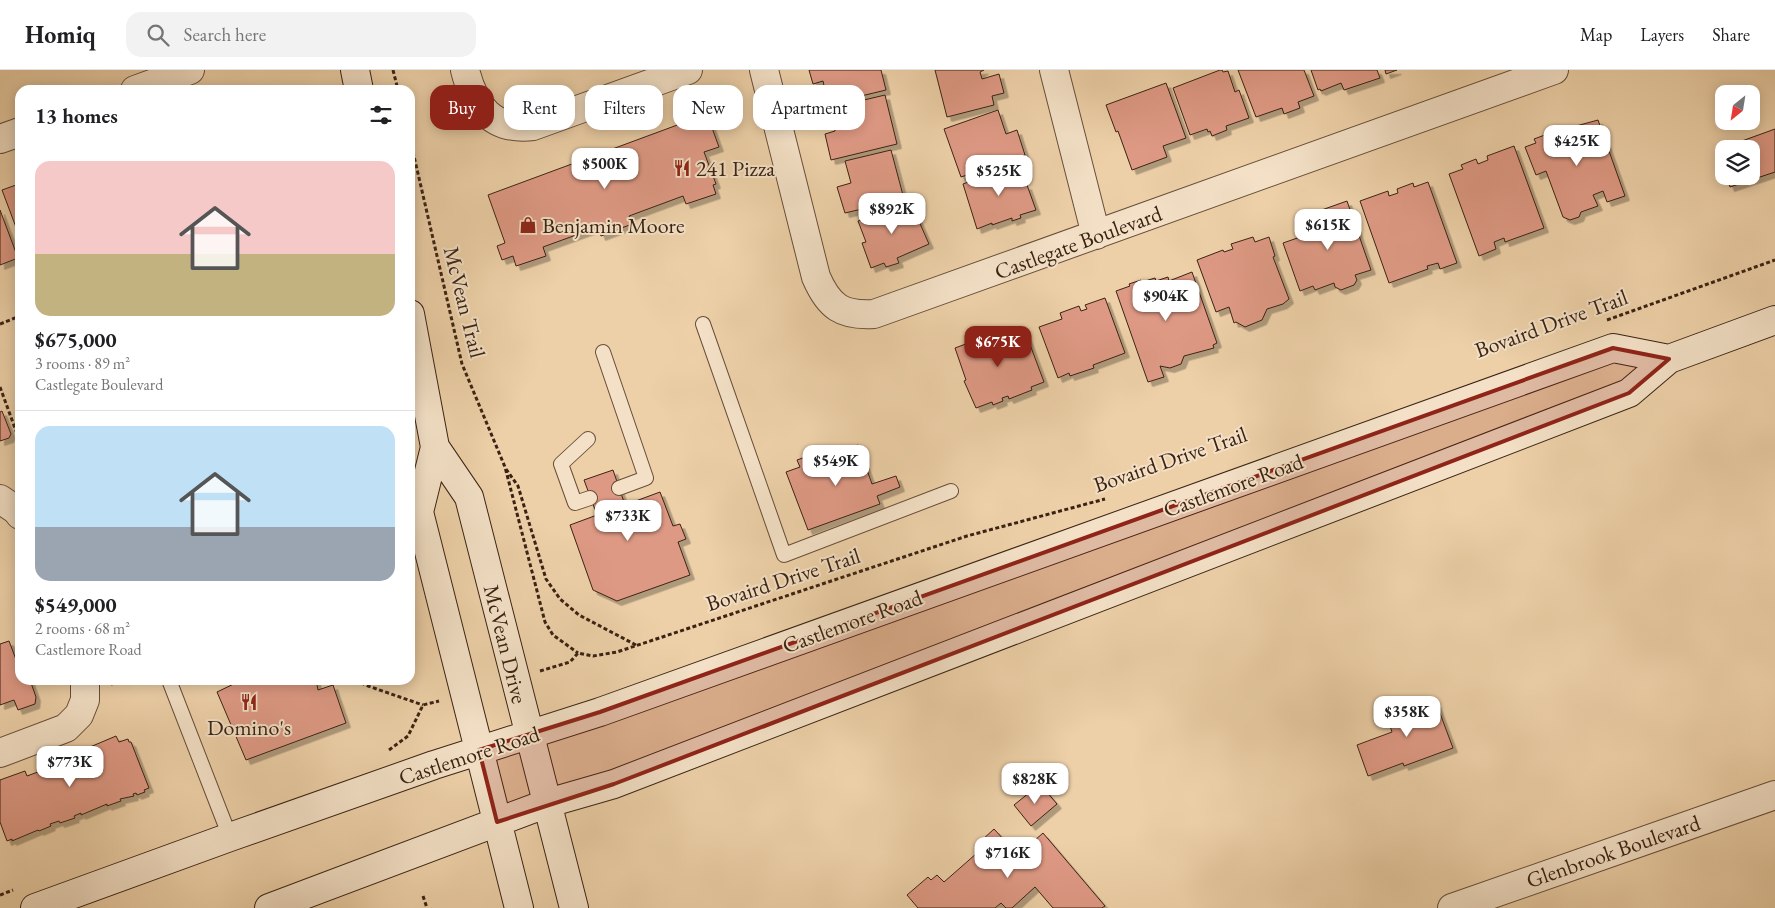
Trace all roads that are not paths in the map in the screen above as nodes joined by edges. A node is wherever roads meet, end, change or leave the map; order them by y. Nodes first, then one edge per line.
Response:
1 (190, 70) edge
2 (355, 70) edge
3 (465, 70) edge
4 (688, 70) edge
5 (764, 70) edge
6 (1054, 70) edge
7 (1554, 70) edge
8 (149, 85) edge
9 (358, 85) edge
10 (15, 134) edge
11 (0, 139) edge
12 (1096, 235) junction
13 (1775, 320) edge
14 (703, 324) dead end
15 (415, 341) edge
16 (603, 352) dead end
17 (1669, 359) junction
18 (588, 439) dead end
19 (435, 447) junction
20 (619, 488) dead end
21 (951, 491) dead end
22 (590, 498) dead end
23 (0, 500) edge
24 (15, 509) edge
25 (86, 685) edge
26 (171, 685) edge
27 (529, 735) junction
28 (479, 750) junction
29 (0, 753) edge
30 (1775, 795) edge
31 (548, 803) junction
32 (497, 822) junction
33 (230, 837) junction
34 (35, 908) edge
35 (270, 908) edge
36 (519, 908) edge
37 (574, 908) edge
38 (1452, 908) edge

1 - 8 main road
2 - 9 main road
3 - 4 main road
5 - 12 main road, Castlegate Boulevard
6 - 12 main road
7 - 12 main road, Castlegate Boulevard
10 - 11 main road
13 - 17 main road
14 - 21 lane
15 - 19 main road, McVean Drive
16 - 20 lane
17 - 27 main road, Castlemore Road
17 - 31 main road
18 - 22 lane
19 - 27 main road, McVean Drive
19 - 28 main road, McVean Drive
23 - 24 main road
25 - 29 main road
26 - 33 lane
27 - 28 main road, Castlemore Road
27 - 31 main road, McVean Drive
28 - 32 main road, McVean Drive
28 - 33 main road, Castlemore Road
30 - 38 main road, Glenbrook Boulevard
31 - 32 main road
31 - 37 main road, McVean Drive
32 - 35 main road
32 - 36 main road, McVean Drive
33 - 34 main road, Castlemore Road

